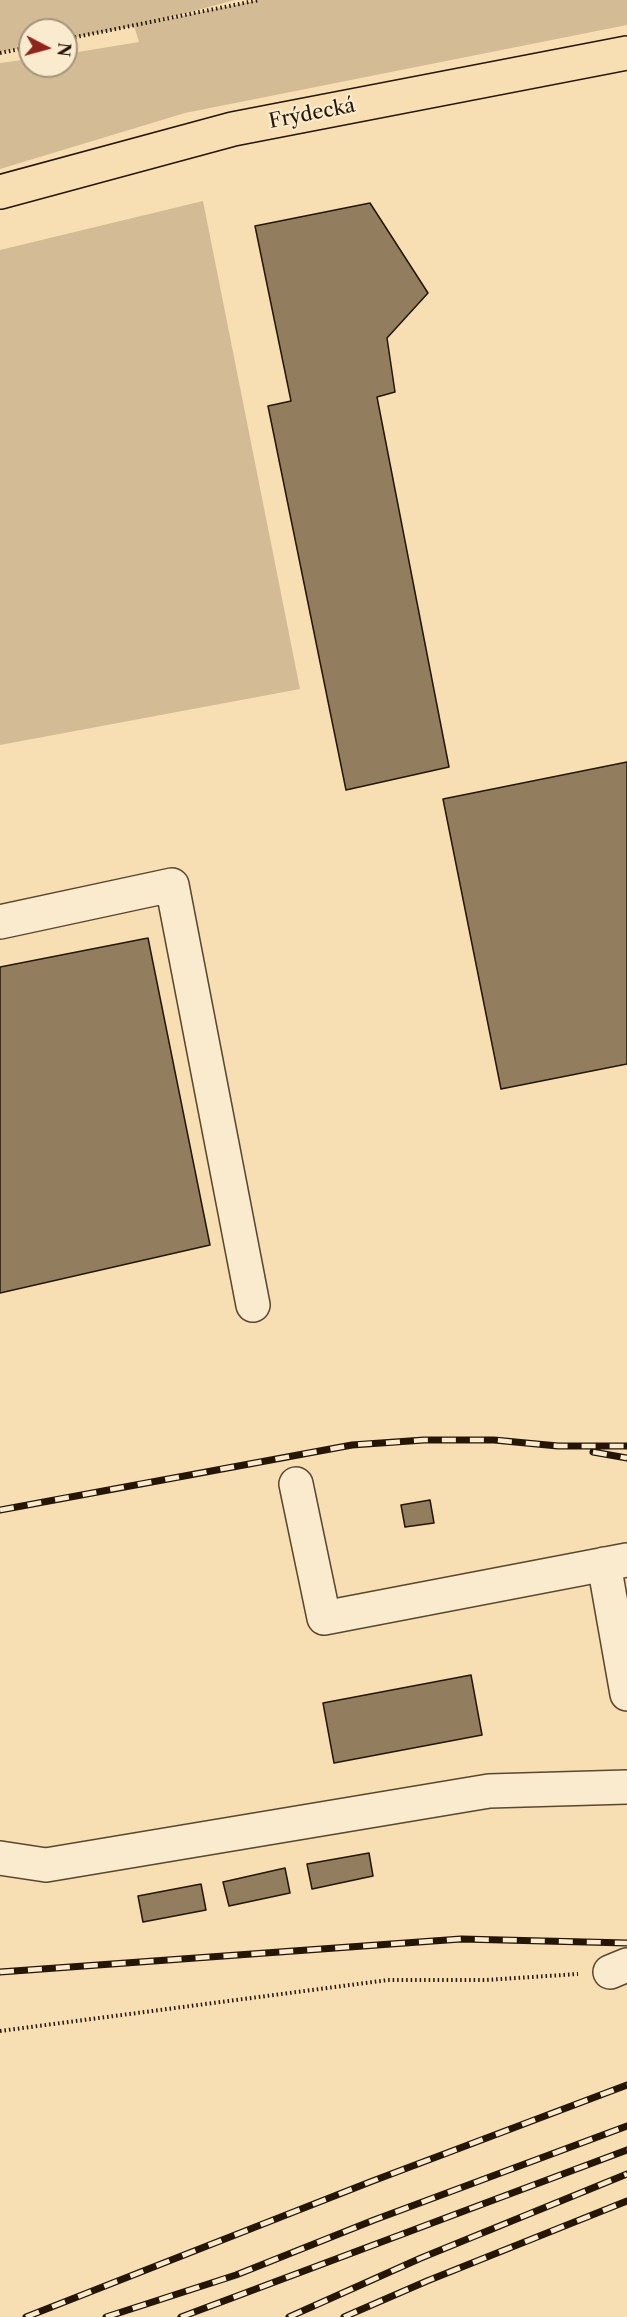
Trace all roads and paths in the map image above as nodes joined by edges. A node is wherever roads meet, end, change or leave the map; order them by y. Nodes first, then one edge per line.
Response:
1 (259, 0) edge
2 (78, 37) edge
3 (18, 49) edge
4 (0, 53) edge
5 (627, 53) edge
6 (0, 192) edge
7 (0, 922) edge
8 (253, 1305) dead end
9 (296, 1484) dead end
10 (615, 1562) edge
11 (627, 1694) edge
12 (627, 1787) edge
13 (0, 1858) edge
14 (619, 1968) edge
15 (0, 2031) edge

1 - 2 path
3 - 4 path
5 - 6 main road, Frýdecká
7 - 8 lane
9 - 10 lane
10 - 11 lane
12 - 13 lane
14 - 15 path

